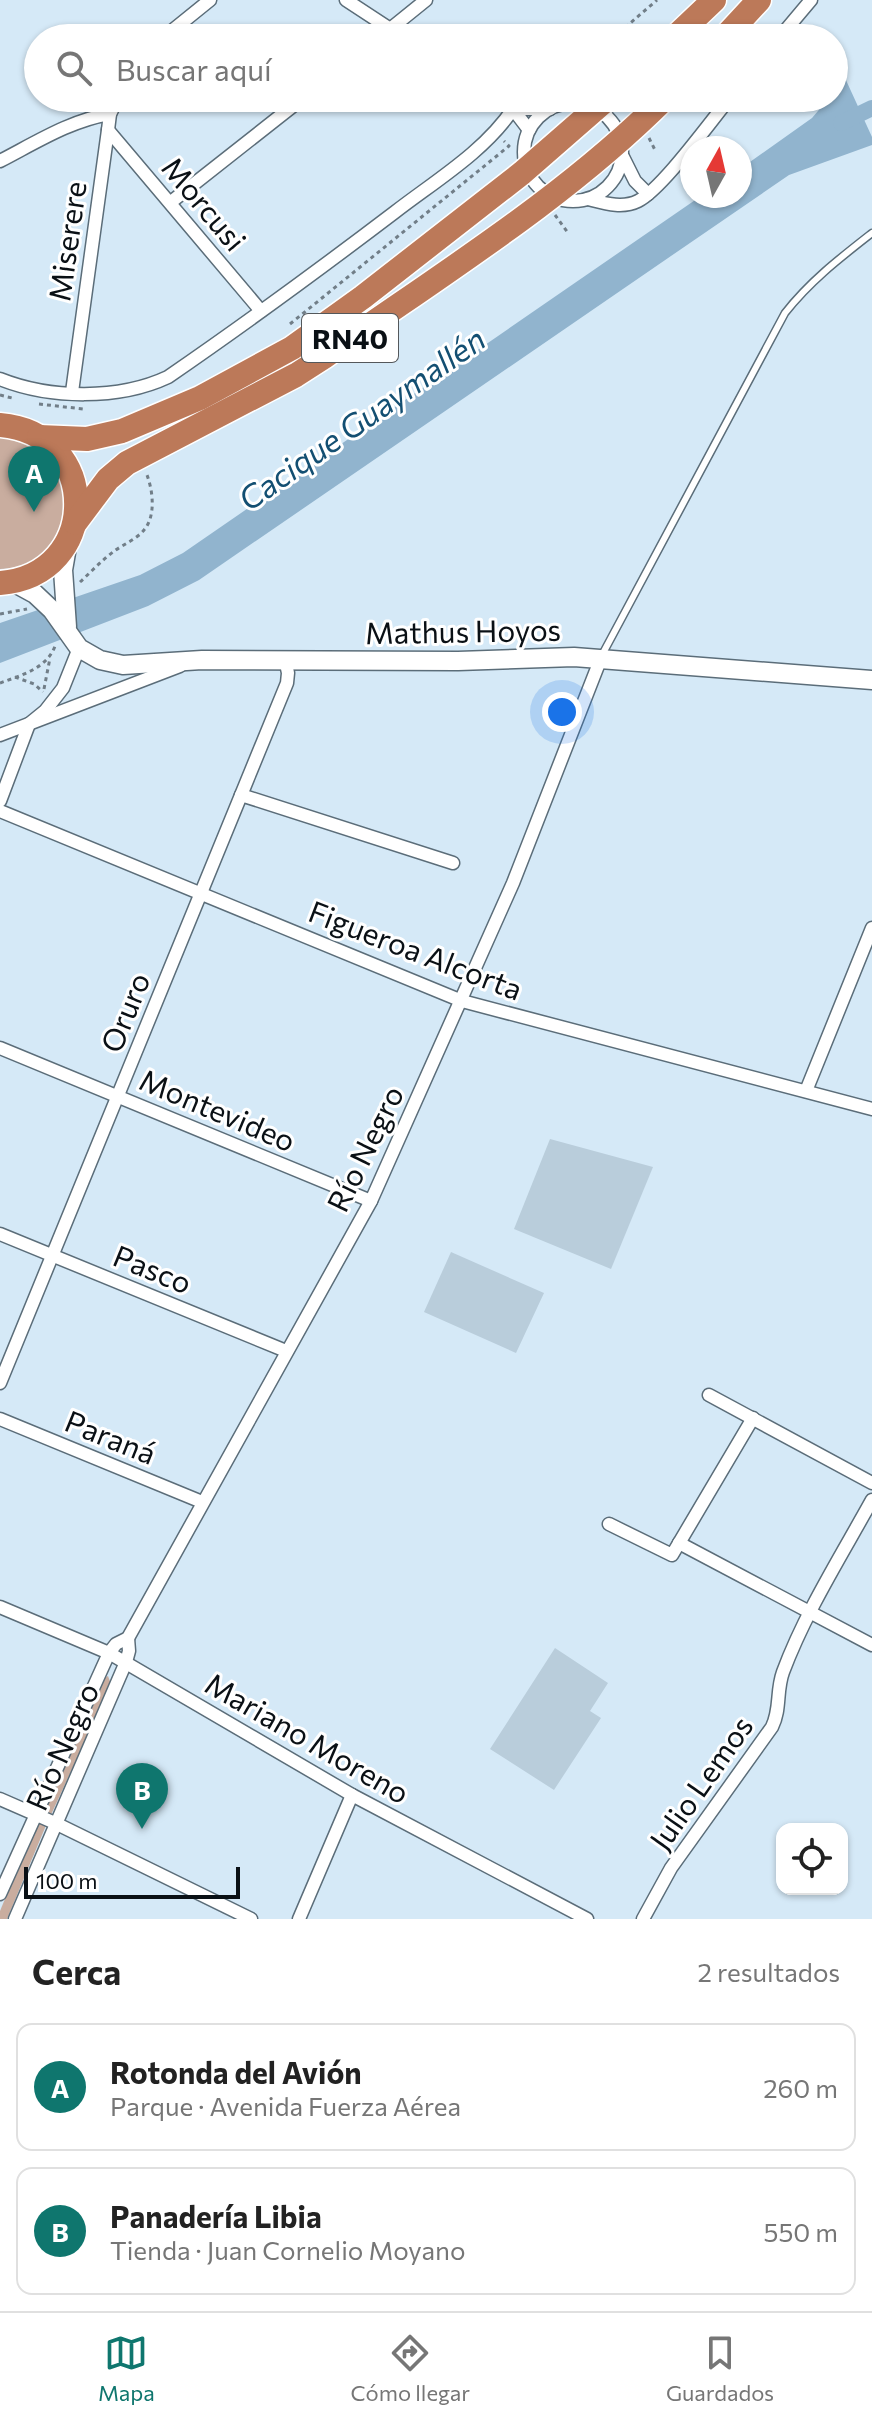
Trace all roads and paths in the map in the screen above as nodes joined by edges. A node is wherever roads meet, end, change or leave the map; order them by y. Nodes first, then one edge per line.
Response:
1 (210, 0) edge
2 (346, 0) edge
3 (426, 0) edge
4 (657, 0) edge
5 (714, 0) edge
6 (759, 0) edge
7 (811, 0) edge
8 (180, 24) edge
9 (382, 24) edge
10 (396, 24) edge
11 (629, 24) edge
12 (689, 24) edge
13 (737, 24) edge
14 (791, 24) edge
15 (285, 112) edge
16 (511, 112) edge
17 (515, 112) edge
18 (546, 112) edge
19 (593, 112) edge
20 (606, 112) edge
21 (653, 112) edge
22 (718, 112) edge
23 (110, 114) joint
24 (108, 130) junction
25 (529, 130) junction
26 (622, 148) junction
27 (0, 161) edge
28 (527, 169) junction
29 (648, 194) junction
30 (551, 196) junction
31 (587, 199) junction
32 (171, 202) junction
33 (872, 233) edge
34 (261, 311) junction
35 (0, 379) edge
36 (72, 392) junction
37 (1, 424) edge
38 (39, 437) junction
39 (138, 457) junction
40 (75, 523) junction
41 (67, 547) junction
42 (6, 583) edge
43 (55, 601) junction
44 (0, 614) edge
45 (68, 639) junction
46 (50, 658) junction
47 (601, 658) junction
48 (285, 659) junction
49 (194, 660) junction
50 (15, 677) junction
51 (872, 680) edge
52 (0, 683) edge
53 (44, 692) junction
54 (45, 711) junction
55 (29, 724) junction
56 (0, 735) edge
57 (241, 795) junction
58 (0, 801) edge
59 (0, 811) edge
60 (453, 863) dead end
61 (201, 892) junction
62 (872, 928) edge
63 (462, 1001) junction
64 (0, 1048) edge
65 (806, 1091) junction
66 (118, 1095) junction
67 (872, 1109) edge
68 (371, 1201) junction
69 (0, 1234) edge
70 (52, 1255) junction
71 (286, 1351) junction
72 (0, 1383) edge
73 (709, 1395) dead end
74 (753, 1418) junction
75 (0, 1419) edge
76 (872, 1483) edge
77 (872, 1500) edge
78 (202, 1502) junction
79 (609, 1524) dead end
80 (679, 1543) junction
81 (0, 1607) edge
82 (810, 1613) junction
83 (128, 1638) junction
84 (872, 1645) edge
85 (109, 1653) junction
86 (126, 1662) junction
87 (352, 1795) junction
88 (0, 1799) edge
89 (36, 1814) junction
90 (55, 1823) junction
91 (0, 1894) edge
92 (15, 1919) edge
93 (251, 1919) edge
94 (299, 1919) edge
95 (587, 1919) edge
96 (643, 1919) edge

1 - 8 street
2 - 9 street
3 - 10 street
4 - 11 path
5 - 12 highway
6 - 13 highway
7 - 14 street
15 - 32 street
16 - 34 street
17 - 25 street
18 - 25 street
19 - 28 highway, RN40
20 - 26 street
21 - 26 highway, RN40
22 - 29 street
23 - 24 street, Miserere
23 - 27 street
24 - 32 street, Morcusi
24 - 36 street, Miserere
25 - 28 street
26 - 29 street
26 - 30 highway, RN40
26 - 31 street
28 - 30 street
28 - 38 highway, RN40
29 - 31 street
30 - 31 street
30 - 39 highway, RN40
32 - 34 street, Morcusi
33 - 47 lane
34 - 36 street
35 - 36 street
37 - 38 highway, RN40
38 - 40 highway
39 - 40 highway, RN40
39 - 43 path
40 - 41 highway, RN40
41 - 42 highway
41 - 43 main road
42 - 43 main road, Mathus Hoyos
43 - 44 path
43 - 45 main road, Mathus Hoyos
45 - 46 path
45 - 49 main road, Mathus Hoyos
45 - 54 street
46 - 50 path
46 - 53 path
47 - 48 main road, Mathus Hoyos
47 - 51 main road, Mathus Hoyos
47 - 63 street, Río Negro
48 - 49 main road, Mathus Hoyos
48 - 57 street, Oruro
49 - 55 street
50 - 52 path
50 - 53 path
53 - 54 path
54 - 55 street
55 - 56 street
55 - 58 street
57 - 60 street
57 - 61 street, Oruro
59 - 61 street, Figueroa Alcorta
61 - 63 street, Figueroa Alcorta
61 - 66 street, Oruro
62 - 65 street
63 - 65 street, Figueroa Alcorta
63 - 68 street, Río Negro
64 - 66 street, Montevideo
65 - 67 street, Figueroa Alcorta
66 - 68 street, Montevideo
66 - 70 street, Oruro
68 - 71 street, Río Negro
69 - 70 street, Pasco
70 - 71 street, Pasco
70 - 72 street, Oruro
71 - 78 street, Río Negro
73 - 74 street
74 - 76 street
74 - 80 street
75 - 78 street, Paraná
77 - 82 street, Julio Lemos
78 - 83 street, Río Negro
79 - 80 street
80 - 82 street
81 - 85 street, Mariano Moreno
82 - 84 street
82 - 96 street, Julio Lemos
83 - 85 street, Río Negro
83 - 86 street, Río Negro
85 - 86 street, Mariano Moreno
85 - 89 street, Río Negro
86 - 87 street, Mariano Moreno
86 - 90 street, Río Negro
87 - 94 street
87 - 95 street, Mariano Moreno
88 - 89 street
89 - 90 street
89 - 91 street, Río Negro
90 - 92 street, Río Negro
90 - 93 street

